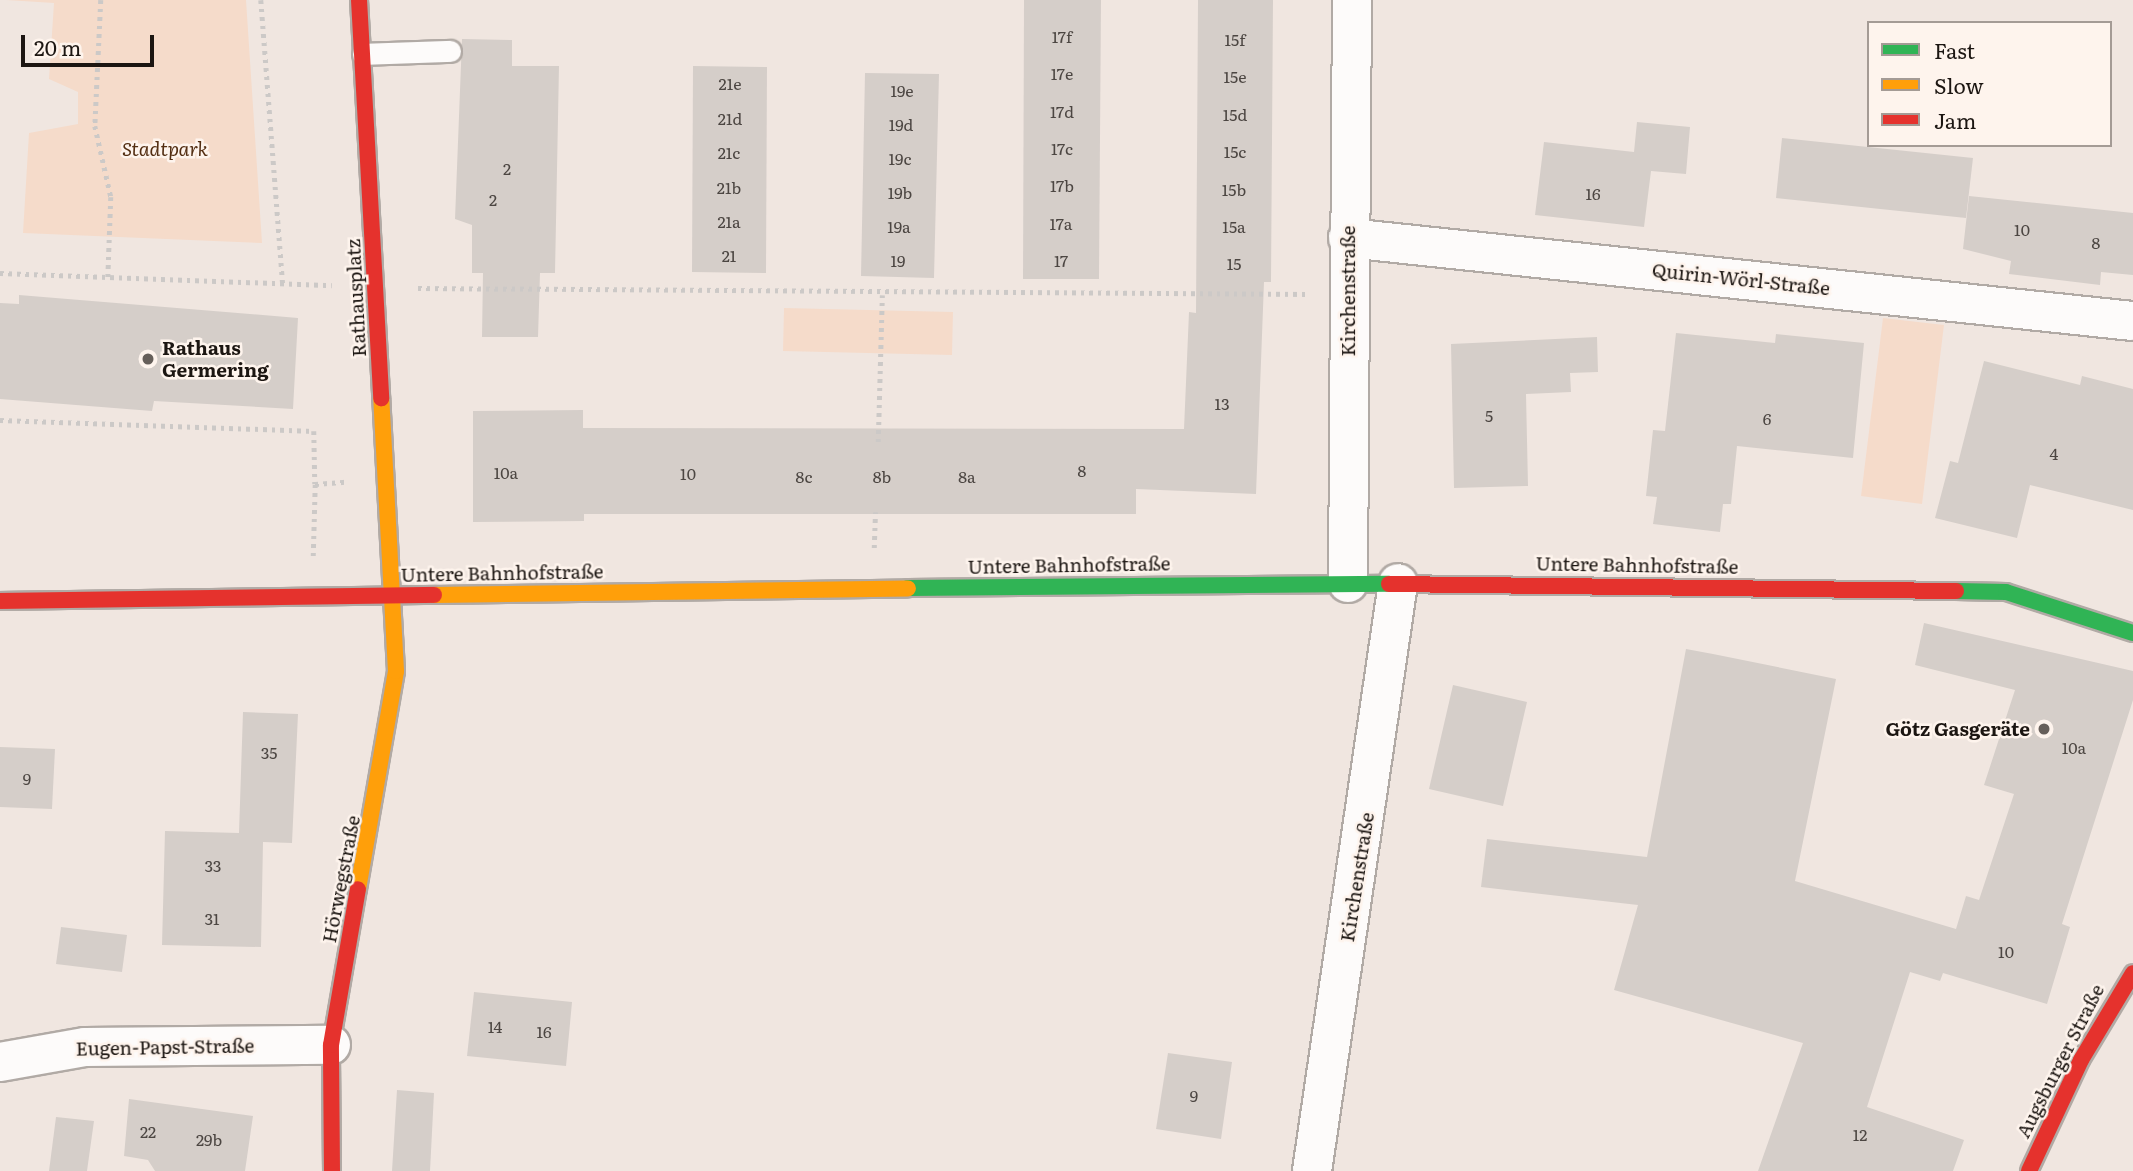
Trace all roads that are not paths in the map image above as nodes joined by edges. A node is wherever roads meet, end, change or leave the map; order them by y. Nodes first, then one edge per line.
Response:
1 (359, 0) edge
2 (1352, 0) edge
3 (450, 51) dead end
4 (363, 54) junction
5 (1348, 238) junction
6 (2133, 321) edge
7 (1348, 583) junction
8 (1398, 583) junction
9 (394, 595) junction
10 (0, 601) edge
11 (2133, 633) edge
12 (2133, 973) edge
13 (331, 1045) junction
14 (0, 1062) edge
15 (332, 1171) edge
16 (1312, 1171) edge
17 (2029, 1171) edge

1 - 4 street, Rathausplatz
2 - 5 street, Kirchenstraße
3 - 4 lane
4 - 9 street, Rathausplatz
5 - 6 street, Quirin-Wörl-Straße
5 - 7 street, Kirchenstraße
7 - 8 street, Untere Bahnhofstraße
7 - 9 street, Untere Bahnhofstraße
8 - 11 street, Untere Bahnhofstraße
8 - 16 street, Kirchenstraße
9 - 10 street, Untere Bahnhofstraße
9 - 13 street, Hörwegstraße
12 - 17 street, Augsburger Straße
13 - 14 street, Eugen-Papst-Straße
13 - 15 street, Hörwegstraße

